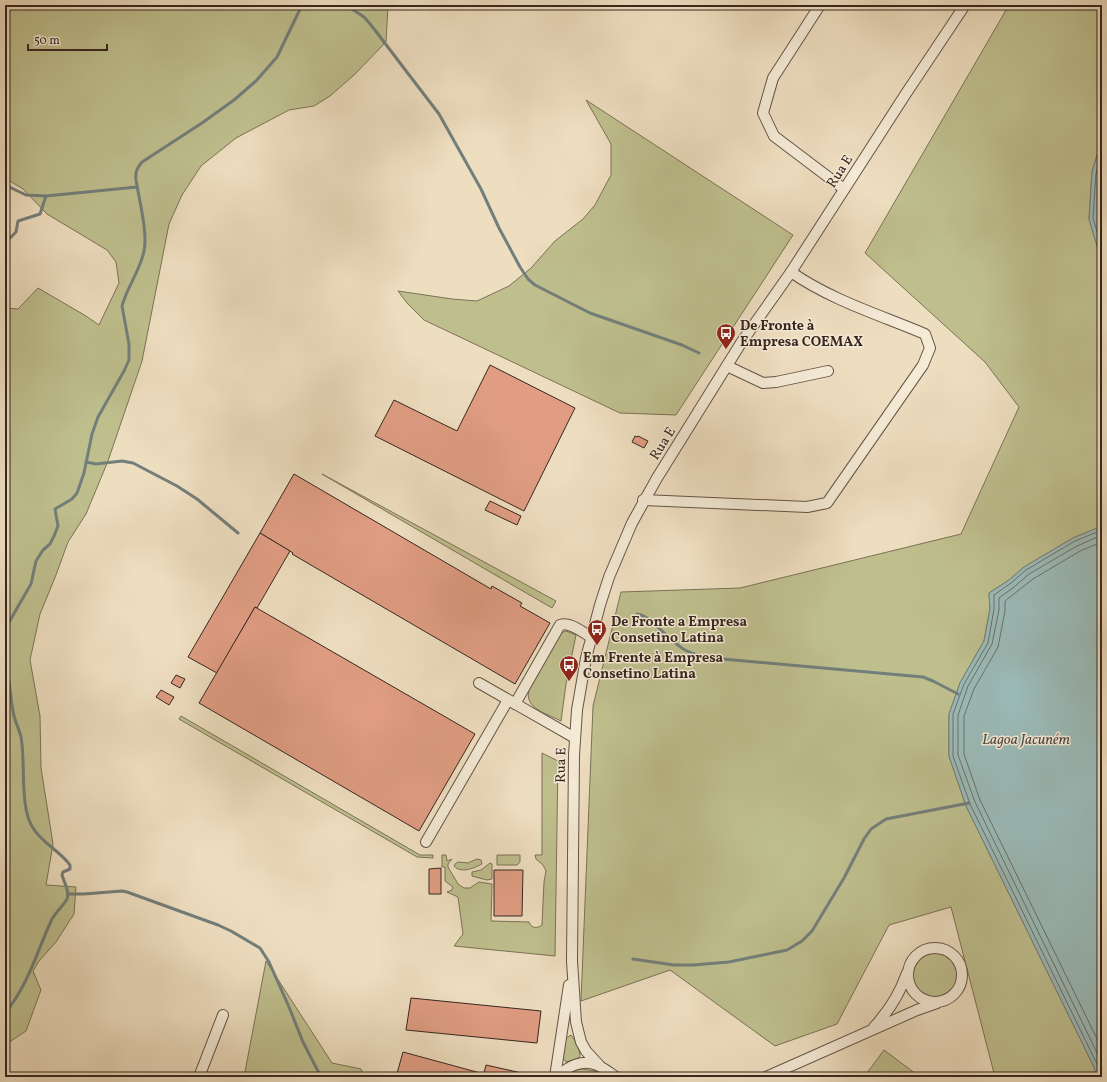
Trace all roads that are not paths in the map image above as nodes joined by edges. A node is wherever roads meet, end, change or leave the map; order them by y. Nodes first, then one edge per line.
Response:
1 (820, 5) edge
2 (964, 5) edge
3 (844, 189) junction
4 (791, 272) junction
5 (727, 366) junction
6 (828, 371) dead end
7 (644, 500) junction
8 (591, 637) junction
9 (479, 683) dead end
10 (511, 702) junction
11 (575, 738) junction
12 (426, 842) dead end
13 (572, 961) junction
14 (909, 969) junction
15 (937, 1003) junction
16 (223, 1015) dead end
17 (872, 1030) junction
18 (599, 1065) junction
19 (199, 1077) edge
20 (555, 1077) edge
21 (558, 1077) edge
22 (616, 1077) edge
23 (768, 1077) edge

1 - 3 street
2 - 3 street, Rua E
3 - 4 street, Rua E
4 - 5 street, Rua E
4 - 7 street
5 - 6 street
5 - 7 street, Rua E
7 - 8 street, Rua E
8 - 10 street
8 - 11 street, Rua E
9 - 10 street
10 - 11 street
10 - 12 street
11 - 13 street, Rua E
13 - 18 street, Rua E
13 - 20 street, Rua E
14 - 15 street
14 - 15 street
14 - 17 street
15 - 17 street
16 - 19 street
17 - 23 street
18 - 21 street
18 - 22 street, Rua E

